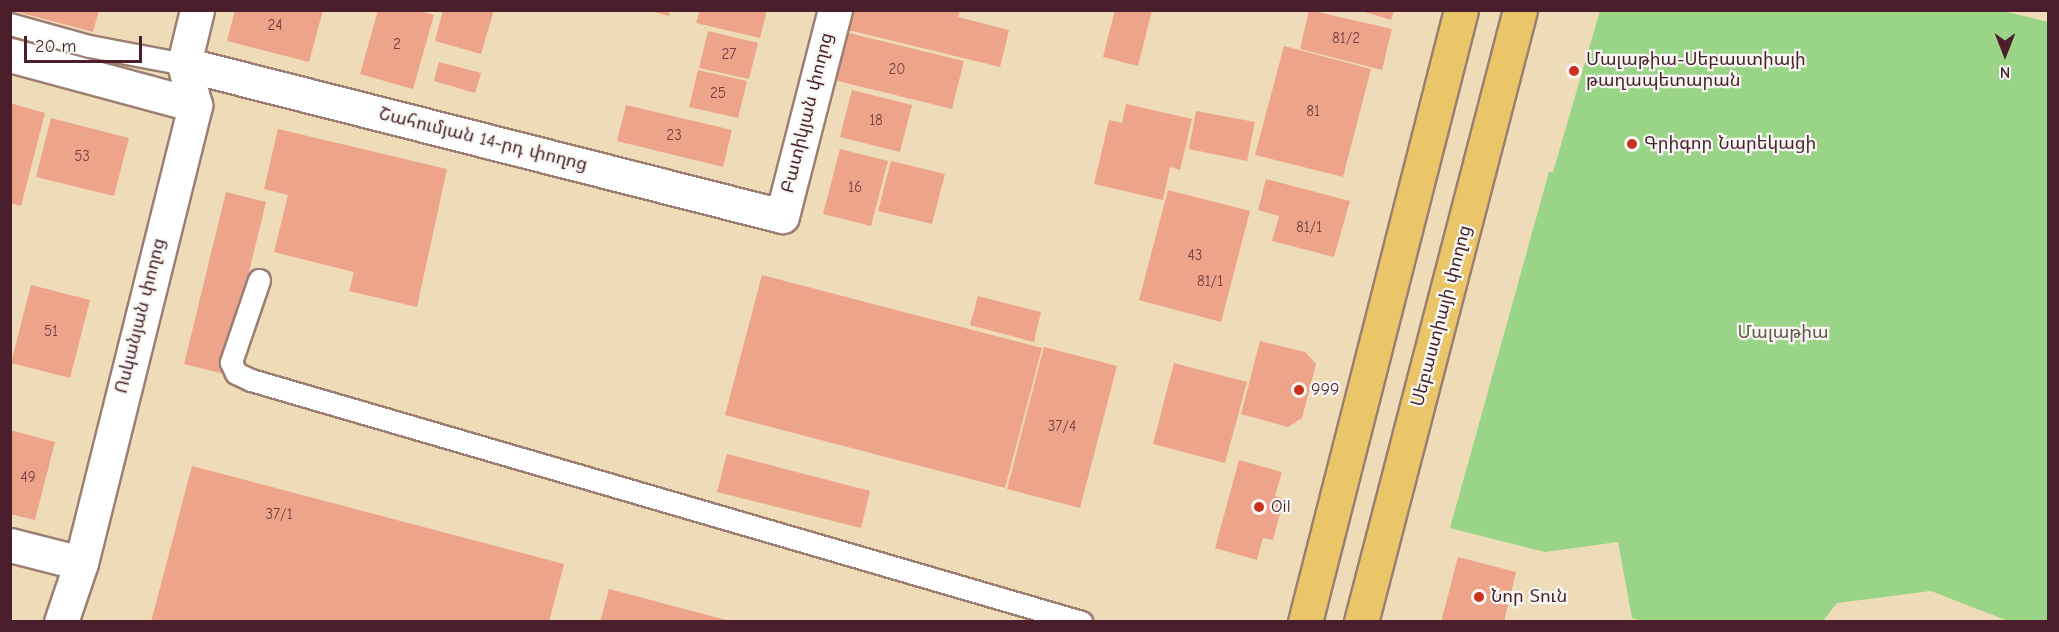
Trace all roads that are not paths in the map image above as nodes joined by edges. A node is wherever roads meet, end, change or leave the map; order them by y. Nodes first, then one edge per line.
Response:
1 (197, 10) edge
2 (835, 10) edge
3 (1461, 10) edge
4 (1520, 10) edge
5 (10, 24) edge
6 (10, 55) edge
7 (184, 64) junction
8 (195, 105) junction
9 (782, 216) joint
10 (259, 280) dead end
11 (10, 545) edge
12 (81, 563) junction
13 (62, 621) edge
14 (1081, 621) edge
15 (1305, 621) edge
16 (1361, 621) edge

1 - 7 street, Ոսկանյան փողոց
2 - 9 street, Բատիկյան փողոց
3 - 15 main road
4 - 16 main road, Սեբաստիայի փողոց
5 - 7 lane
6 - 8 street
7 - 8 street, Ոսկանյան փողոց
7 - 9 street, Շահումյան 14-րդ փողոց
8 - 12 street, Ոսկանյան փողոց
10 - 14 lane
11 - 12 street
12 - 13 street, Ոսկանյան փողոց

